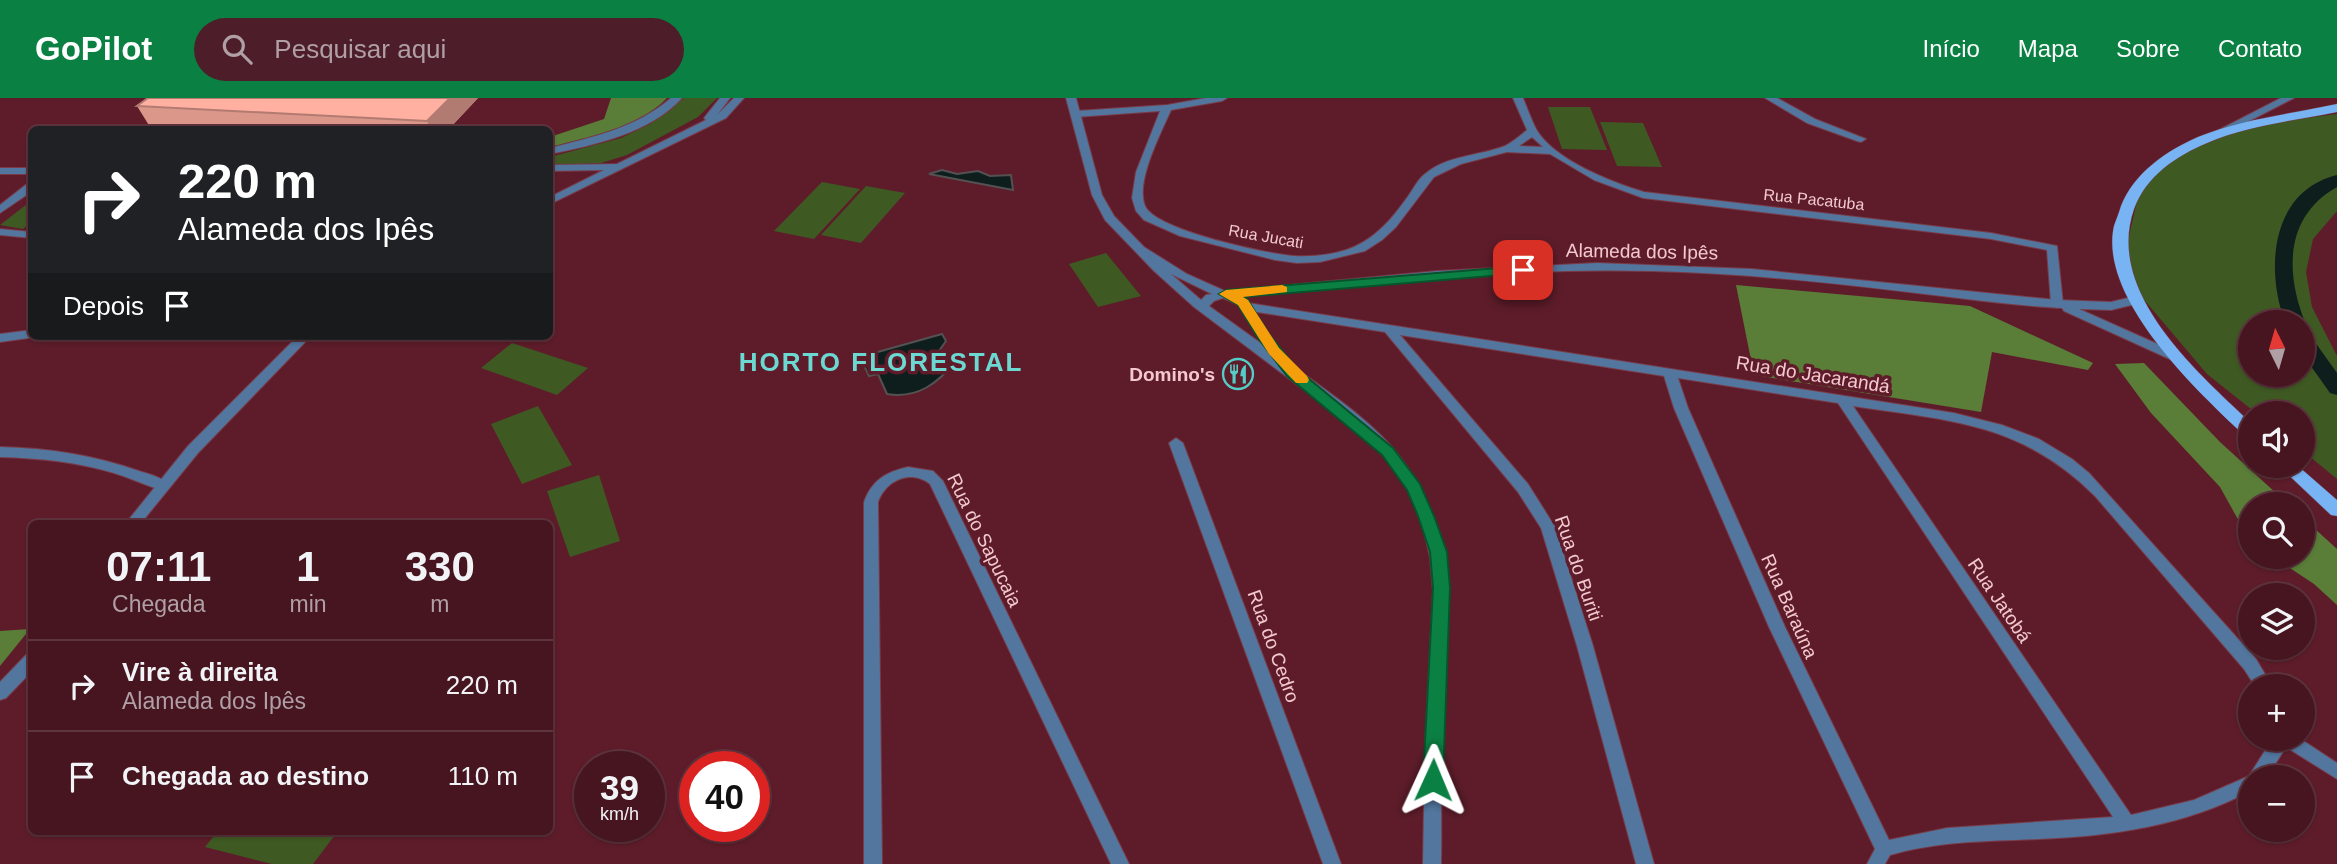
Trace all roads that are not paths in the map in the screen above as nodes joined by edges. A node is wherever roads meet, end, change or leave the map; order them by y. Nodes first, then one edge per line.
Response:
1 (677, 98) edge
2 (725, 98) edge
3 (739, 98) edge
4 (1071, 98) edge
5 (1222, 98) edge
6 (1518, 98) edge
7 (1770, 98) edge
8 (2284, 99) edge
9 (1167, 108) junction
10 (2337, 108) edge
11 (1076, 114) junction
12 (701, 128) junction
13 (1532, 131) junction
14 (2213, 136) junction
15 (1861, 139) dead end
16 (1506, 149) junction
17 (553, 150) edge
18 (1551, 151) junction
19 (618, 167) junction
20 (553, 169) edge
21 (553, 169) edge
22 (0, 171) edge
23 (28, 171) edge
24 (590, 182) junction
25 (28, 186) edge
26 (553, 200) edge
27 (0, 210) edge
28 (0, 232) edge
29 (28, 235) edge
30 (1140, 249) junction
31 (1226, 294) junction
32 (2136, 300) junction
33 (2057, 304) junction
34 (1203, 306) junction
35 (1250, 314) junction
36 (1230, 327) junction
37 (1390, 329) junction
38 (28, 334) edge
39 (0, 338) edge
40 (301, 340) edge
41 (2178, 358) junction
42 (1292, 372) junction
43 (1670, 374) junction
44 (1842, 399) junction
45 (2238, 419) edge
46 (1176, 443) dead end
47 (0, 452) edge
48 (2301, 478) edge
49 (161, 485) junction
50 (2337, 510) edge
51 (135, 520) edge
52 (28, 664) edge
53 (2256, 674) edge
54 (0, 693) edge
55 (2304, 751) edge
56 (2337, 772) edge
57 (2238, 789) edge
58 (2127, 823) junction
59 (1880, 856) edge
60 (873, 864) edge
61 (1120, 864) edge
62 (1332, 864) edge
63 (1432, 864) edge
64 (1645, 864) edge

1 - 17 street
2 - 12 street
3 - 12 street
4 - 11 street
5 - 9 street
6 - 13 street
7 - 15 street
8 - 14 street
9 - 11 street
9 - 16 street, Rua Jucati
10 - 14 main road
11 - 30 street
12 - 19 street
13 - 16 street, Rua Jucati
13 - 18 street, Rua Pacatuba
14 - 32 main road
16 - 18 street, Rua Jucati
18 - 33 street, Rua Pacatuba
19 - 20 street
19 - 24 street
21 - 24 street
22 - 23 street
24 - 26 street
25 - 27 street
28 - 29 street
30 - 31 street
30 - 34 street
31 - 33 street, Alameda dos Ipês
31 - 34 street
31 - 35 street
32 - 33 street, Alameda dos Ipês
32 - 41 main road
33 - 41 street, Alameda dos Ipês
34 - 36 street
35 - 36 street
35 - 37 street, Rua do Jacarandá
35 - 42 street
36 - 42 street
37 - 43 street, Rua do Jacarandá
37 - 64 street, Rua do Buriti
38 - 39 street
40 - 49 street
41 - 45 main road
42 - 63 street
43 - 44 street, Rua do Jacarandá
43 - 59 street, Rua Baraúna
44 - 53 street, Rua do Jacarandá
44 - 58 street, Rua Jatobá
46 - 62 street, Rua do Cedro
47 - 49 street
48 - 50 main road
49 - 51 street
52 - 54 street
55 - 56 street
57 - 58 street
58 - 59 street
60 - 61 street, Rua do Sapucaia

